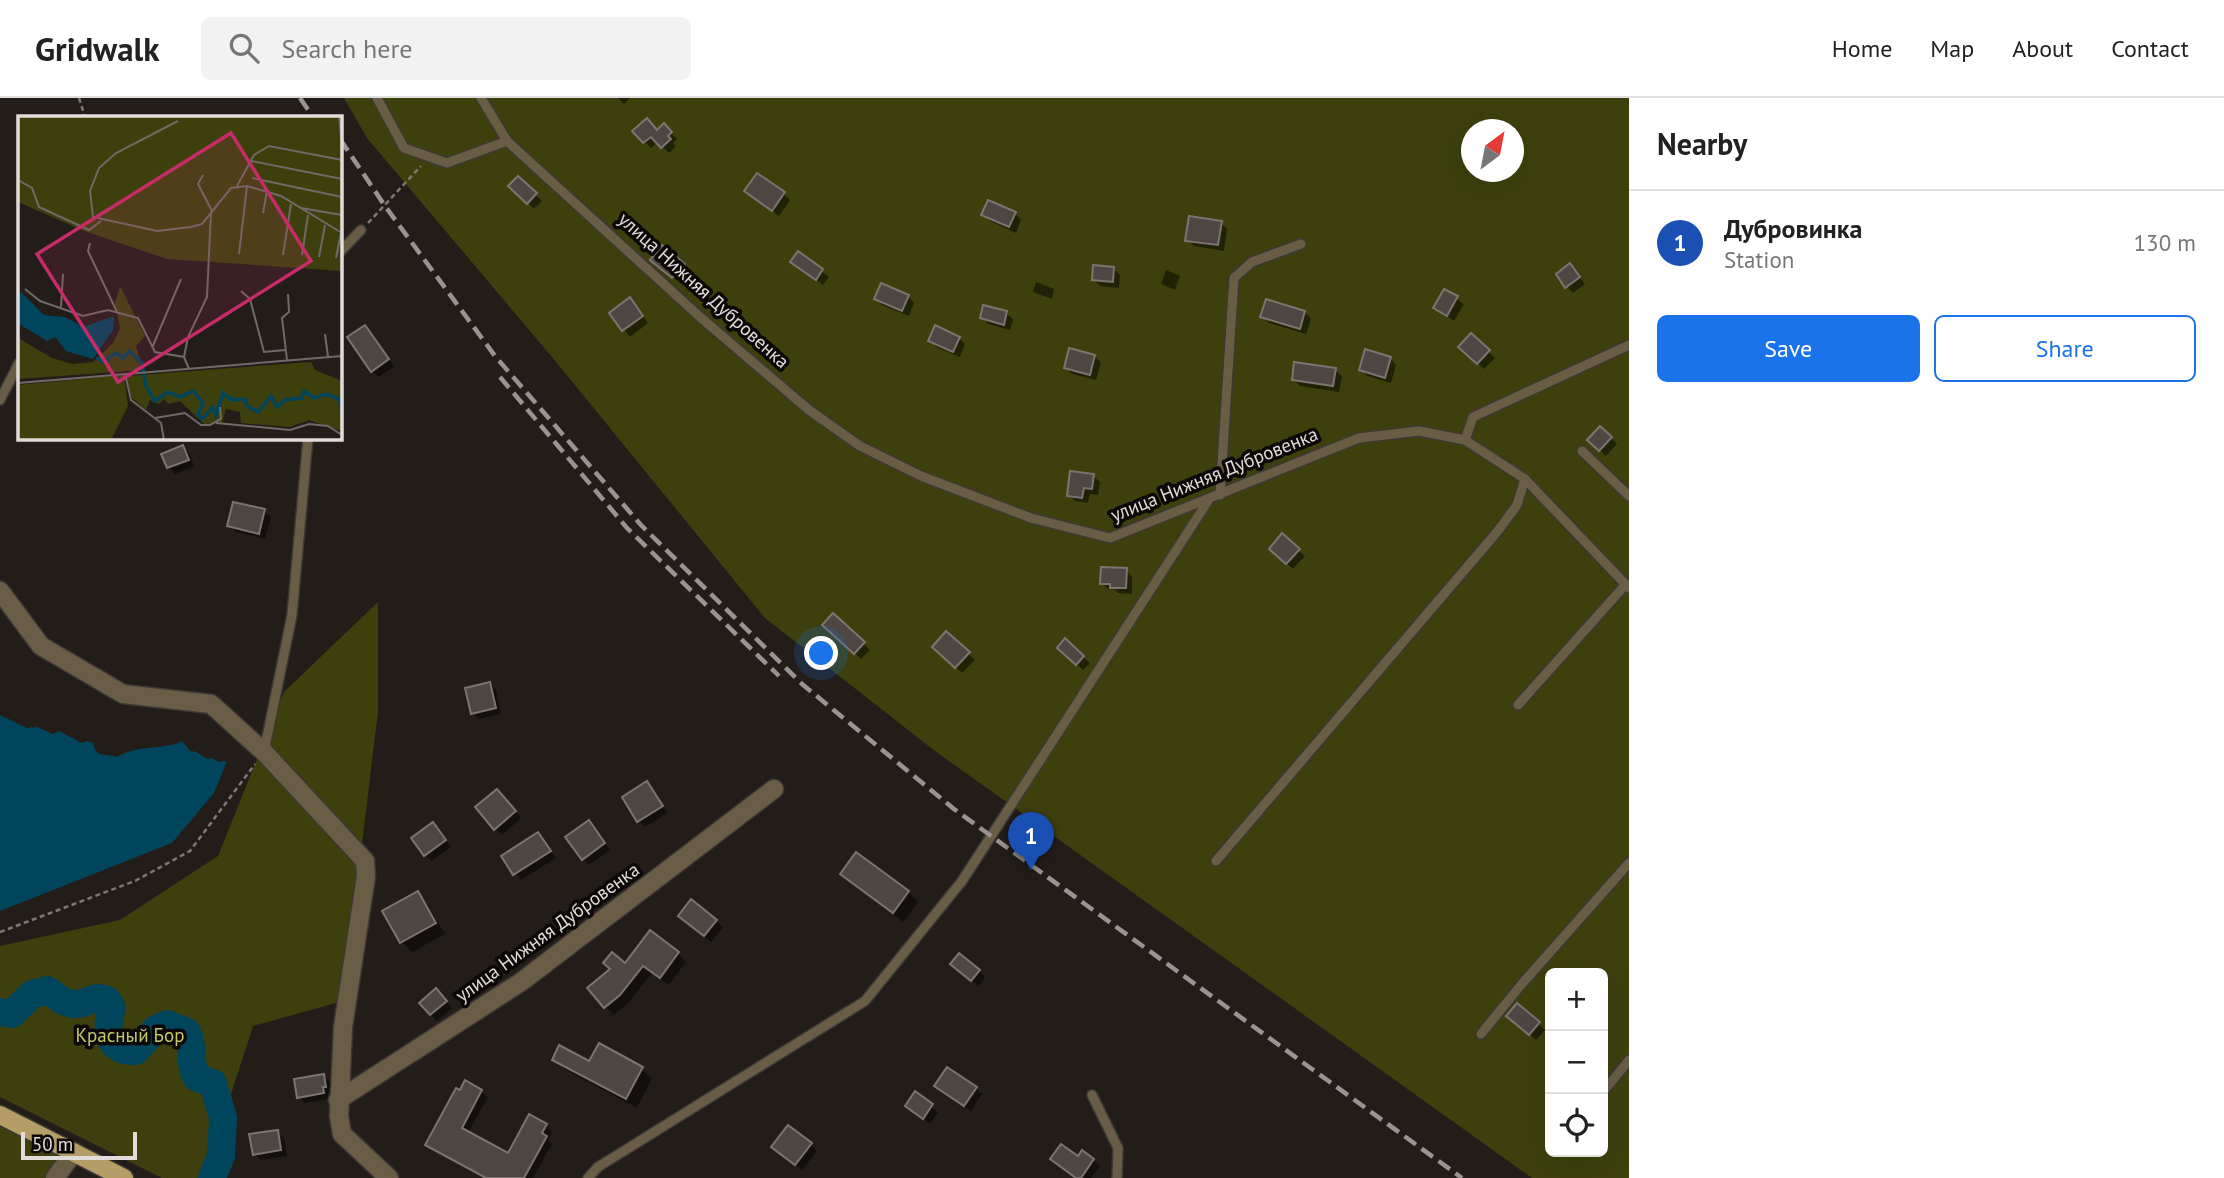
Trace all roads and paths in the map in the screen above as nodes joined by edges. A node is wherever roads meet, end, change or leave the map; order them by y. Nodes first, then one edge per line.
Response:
1 (79, 98) edge
2 (377, 98) edge
3 (481, 98) edge
4 (85, 116) edge
5 (507, 141) junction
6 (427, 156) junction
7 (361, 230) joint
8 (1301, 244) dead end
9 (341, 251) edge
10 (1629, 345) edge
11 (18, 365) edge
12 (0, 400) edge
13 (308, 439) edge
14 (1465, 440) junction
15 (1582, 451) dead end
16 (1525, 479) junction
17 (1220, 495) junction
18 (1629, 496) edge
19 (1208, 500) junction
20 (1628, 586) edge
21 (0, 590) edge
22 (1518, 705) dead end
23 (264, 752) junction
24 (774, 789) dead end
25 (1216, 861) dead end
26 (1629, 863) edge
27 (0, 932) edge
28 (1482, 1034) dead end
29 (1629, 1060) edge
30 (1608, 1086) edge
31 (1092, 1095) dead end
32 (338, 1100) junction
33 (0, 1115) edge
34 (74, 1152) junction
35 (118, 1175) edge
36 (55, 1178) edge
37 (389, 1178) edge
38 (588, 1178) edge
39 (1117, 1178) edge

1 - 4 path
2 - 6 lane
3 - 5 lane, улица Нижняя Дубровенка
5 - 6 lane
5 - 19 lane, улица Нижняя Дубровенка
6 - 7 path
7 - 9 lane
8 - 17 lane
10 - 14 lane
11 - 12 lane
13 - 23 lane
14 - 16 lane, улица Нижняя Дубровенка
14 - 17 lane, улица Нижняя Дубровенка
15 - 18 lane
16 - 20 lane, улица Нижняя Дубровенка
16 - 25 lane
17 - 19 lane, улица Нижняя Дубровенка
19 - 38 lane
20 - 22 lane
21 - 23 street
23 - 27 path
23 - 32 street
24 - 32 street, улица Нижняя Дубровенка
26 - 28 lane
29 - 30 lane
31 - 39 lane
32 - 37 street
33 - 34 main road
34 - 35 main road
34 - 36 street

